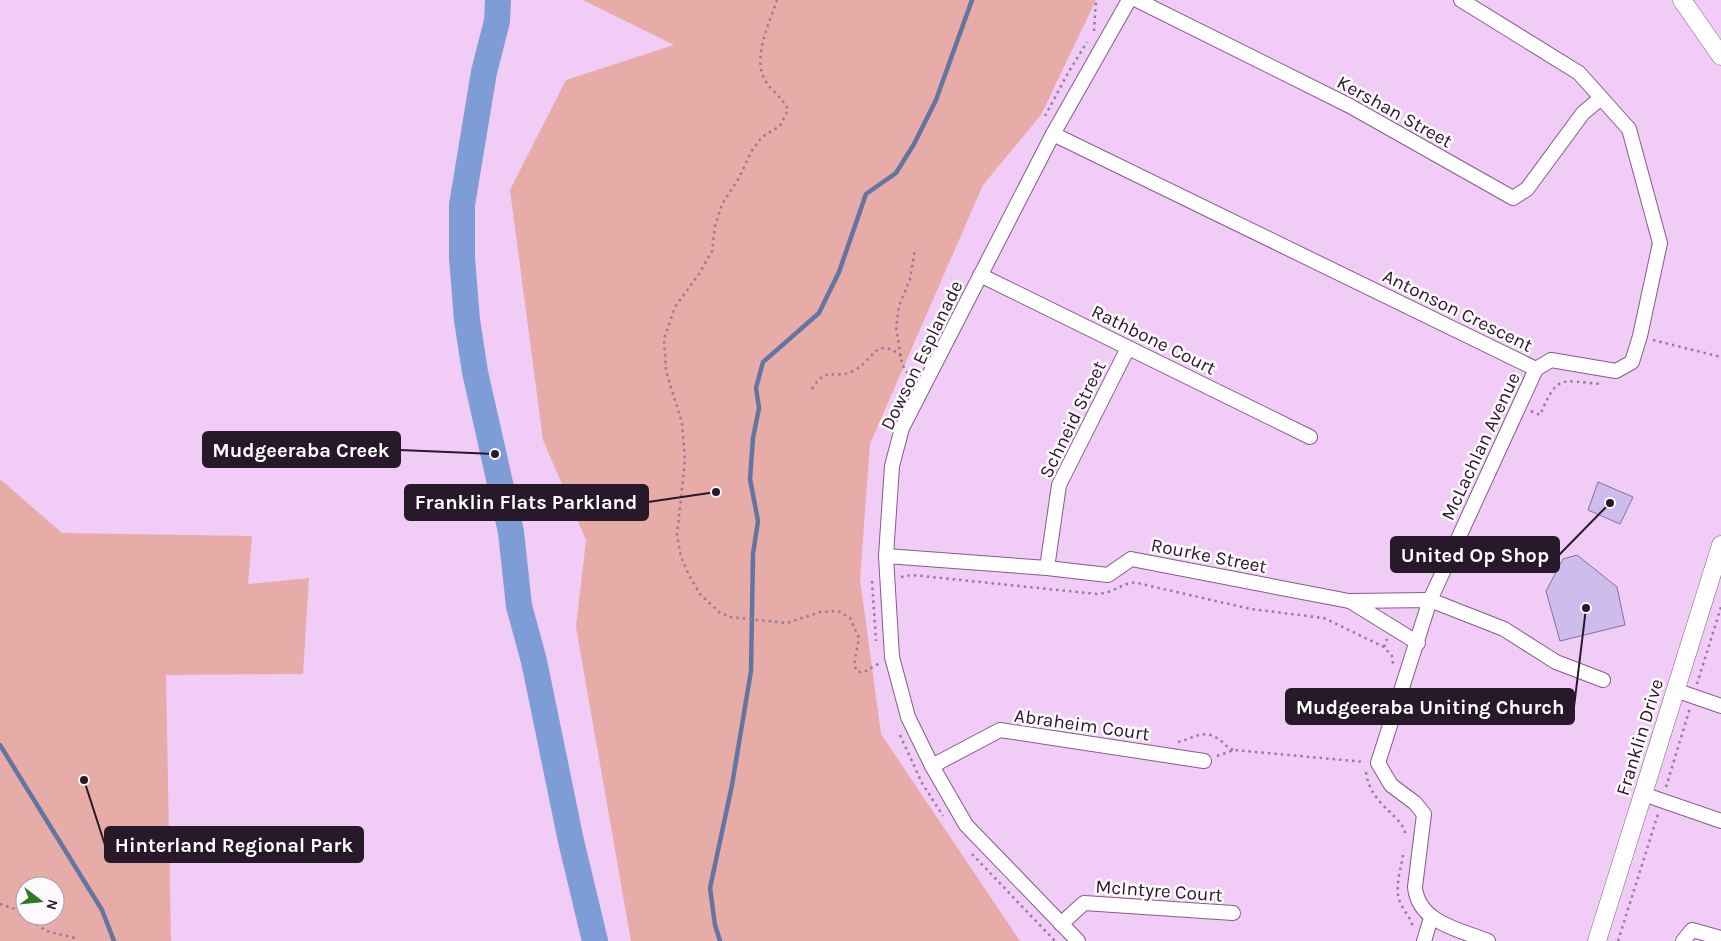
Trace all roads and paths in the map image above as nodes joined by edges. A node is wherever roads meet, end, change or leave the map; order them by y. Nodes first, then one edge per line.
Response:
1 (778, 0) edge
2 (1096, 0) edge
3 (1129, 0) edge
4 (1137, 0) edge
5 (1461, 0) edge
6 (1682, 0) edge
7 (1098, 27) dead end
8 (1088, 41) dead end
9 (1721, 56) edge
10 (1602, 98) junction
11 (1044, 118) dead end
12 (1053, 134) junction
13 (915, 248) dead end
14 (980, 275) junction
15 (1640, 336) junction
16 (1128, 348) junction
17 (901, 356) junction
18 (1721, 358) edge
19 (1536, 369) junction
20 (914, 382) dead end
21 (1610, 384) dead end
22 (812, 388) dead end
23 (1519, 406) junction
24 (1310, 437) dead end
25 (1721, 545) edge
26 (886, 556) junction
27 (1047, 568) junction
28 (872, 572) dead end
29 (872, 582) junction
30 (888, 583) junction
31 (1430, 600) junction
32 (1349, 601) junction
33 (1721, 607) edge
34 (1392, 627) junction
35 (1418, 643) junction
36 (876, 644) dead end
37 (1384, 647) junction
38 (886, 660) junction
39 (1392, 669) dead end
40 (882, 672) dead end
41 (1604, 680) dead end
42 (1675, 690) junction
43 (1693, 697) junction
44 (1721, 706) edge
45 (897, 730) dead end
46 (1367, 753) dead end
47 (1204, 761) joint
48 (1372, 763) junction
49 (932, 766) junction
50 (1643, 794) junction
51 (1662, 801) junction
52 (946, 821) dead end
53 (1721, 821) edge
54 (1405, 844) dead end
55 (966, 847) dead end
56 (1404, 853) dead end
57 (0, 904) edge
58 (15, 909) edge
59 (1233, 913) dead end
60 (1432, 918) junction
61 (1061, 924) junction
62 (40, 926) edge
63 (1721, 938) edge
64 (1424, 940) edge
65 (77, 941) edge
66 (1055, 941) edge
67 (1078, 941) edge
68 (1488, 941) edge
69 (1597, 941) edge
70 (1618, 941) edge
71 (1683, 941) edge

1 - 38 path
2 - 7 path
3 - 12 street, Dowson Esplanade
4 - 10 street, Kershan Street
5 - 10 street, Antonson Crescent
6 - 9 main road
8 - 11 path
10 - 15 street, Antonson Crescent
12 - 14 street, Dowson Esplanade
12 - 19 street, Antonson Crescent
13 - 17 path
14 - 16 street, Rathbone Court
14 - 26 street, Dowson Esplanade
15 - 18 path
15 - 19 street, Antonson Crescent
16 - 24 street, Rathbone Court
16 - 27 street, Schneid Street
17 - 20 path
17 - 22 path
19 - 23 street, McLachlan Avenue
21 - 23 path
23 - 31 street, McLachlan Avenue
25 - 42 main road, Franklin Drive
26 - 27 street, Rourke Street
26 - 30 street, Dowson Esplanade
27 - 32 street, Rourke Street
28 - 29 path
29 - 30 path
29 - 36 path
30 - 37 path
30 - 38 street, Dowson Esplanade
31 - 32 street, Rourke Street
31 - 35 street, McLachlan Avenue
31 - 41 street
32 - 34 street, Rourke Street
33 - 43 path
34 - 35 street, Rourke Street
34 - 37 path
35 - 48 street, McLachlan Avenue
37 - 39 path
38 - 40 path
38 - 49 street, Dowson Esplanade
42 - 43 street
42 - 50 main road, Franklin Drive
43 - 44 street
43 - 51 path
45 - 52 path
46 - 48 path
47 - 48 path
47 - 49 street, Abraheim Court
48 - 54 path
48 - 60 street
49 - 61 street, Dowson Esplanade
50 - 51 street
50 - 69 main road, Franklin Drive
51 - 53 street
51 - 70 path
55 - 66 path
56 - 64 path
57 - 58 path
59 - 61 street, McIntyre Court
60 - 64 street
60 - 68 street
61 - 67 street, Dowson Esplanade
62 - 65 path
63 - 71 street

